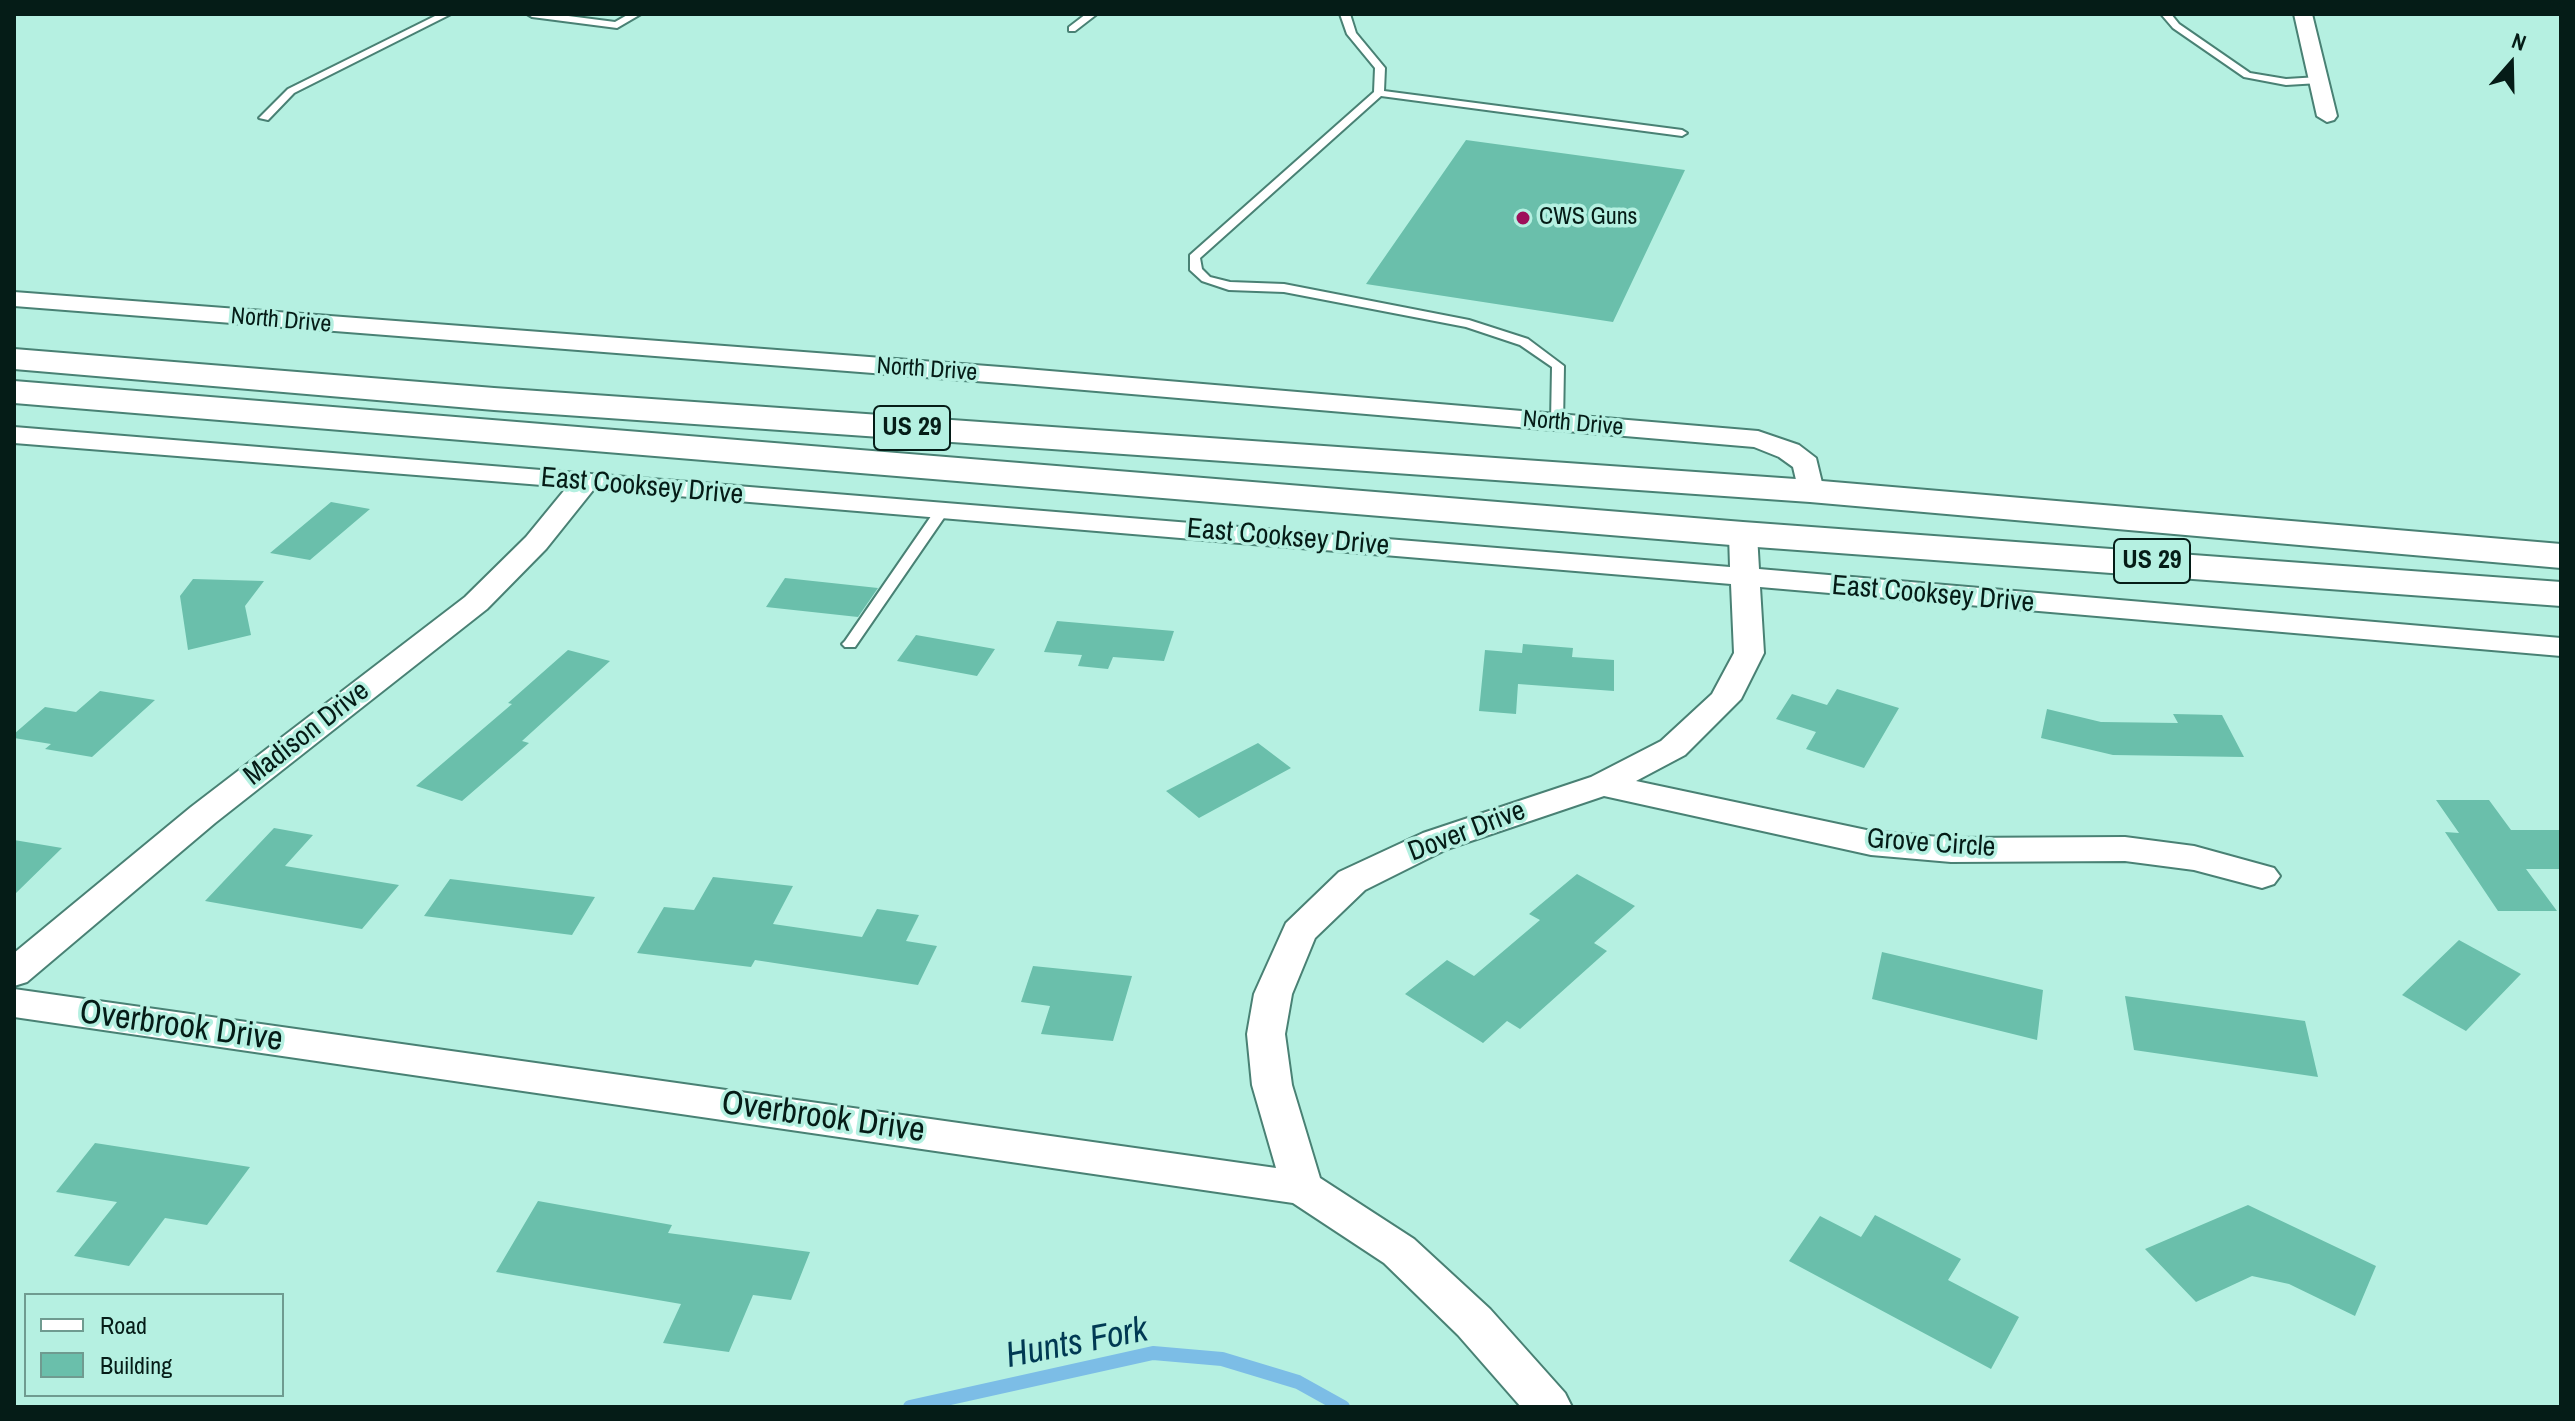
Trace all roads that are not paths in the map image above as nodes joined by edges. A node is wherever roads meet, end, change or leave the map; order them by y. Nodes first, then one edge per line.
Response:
1 (446, 14) edge
2 (532, 14) edge
3 (636, 14) edge
4 (1092, 14) edge
5 (1345, 14) edge
6 (2166, 14) edge
7 (2303, 14) edge
8 (1072, 29) dead end
9 (2319, 80) junction
10 (1379, 93) junction
11 (2327, 116) dead end
12 (264, 118) dead end
13 (1682, 133) dead end
14 (14, 299) edge
15 (14, 359) edge
16 (14, 392) edge
17 (1558, 422) junction
18 (14, 435) edge
19 (586, 482) junction
20 (1810, 491) junction
21 (941, 512) junction
22 (1743, 534) junction
23 (2561, 556) edge
24 (1747, 580) junction
25 (2561, 594) edge
26 (850, 644) dead end
27 (2561, 647) edge
28 (1603, 785) junction
29 (2262, 876) dead end
30 (14, 973) edge
31 (14, 1003) edge
32 (1302, 1188) junction
33 (1549, 1407) edge

1 - 12 lane
2 - 3 lane
4 - 8 lane
5 - 10 lane
6 - 9 lane
7 - 9 street
9 - 11 street
10 - 13 lane
10 - 17 lane
14 - 17 street, North Drive
15 - 20 highway, US 29
16 - 22 highway, US 29
17 - 20 street, North Drive
18 - 19 street, East Cooksey Drive
19 - 21 street, East Cooksey Drive
19 - 30 street, Madison Drive
20 - 23 highway, US 29
21 - 24 street, East Cooksey Drive
21 - 26 lane
22 - 24 street, Dover Drive
22 - 25 highway, US 29
24 - 27 street, East Cooksey Drive
24 - 28 street, Dover Drive
28 - 29 street, Grove Circle
28 - 32 street, Dover Drive
31 - 32 street, Overbrook Drive
32 - 33 street, Overbrook Drive

